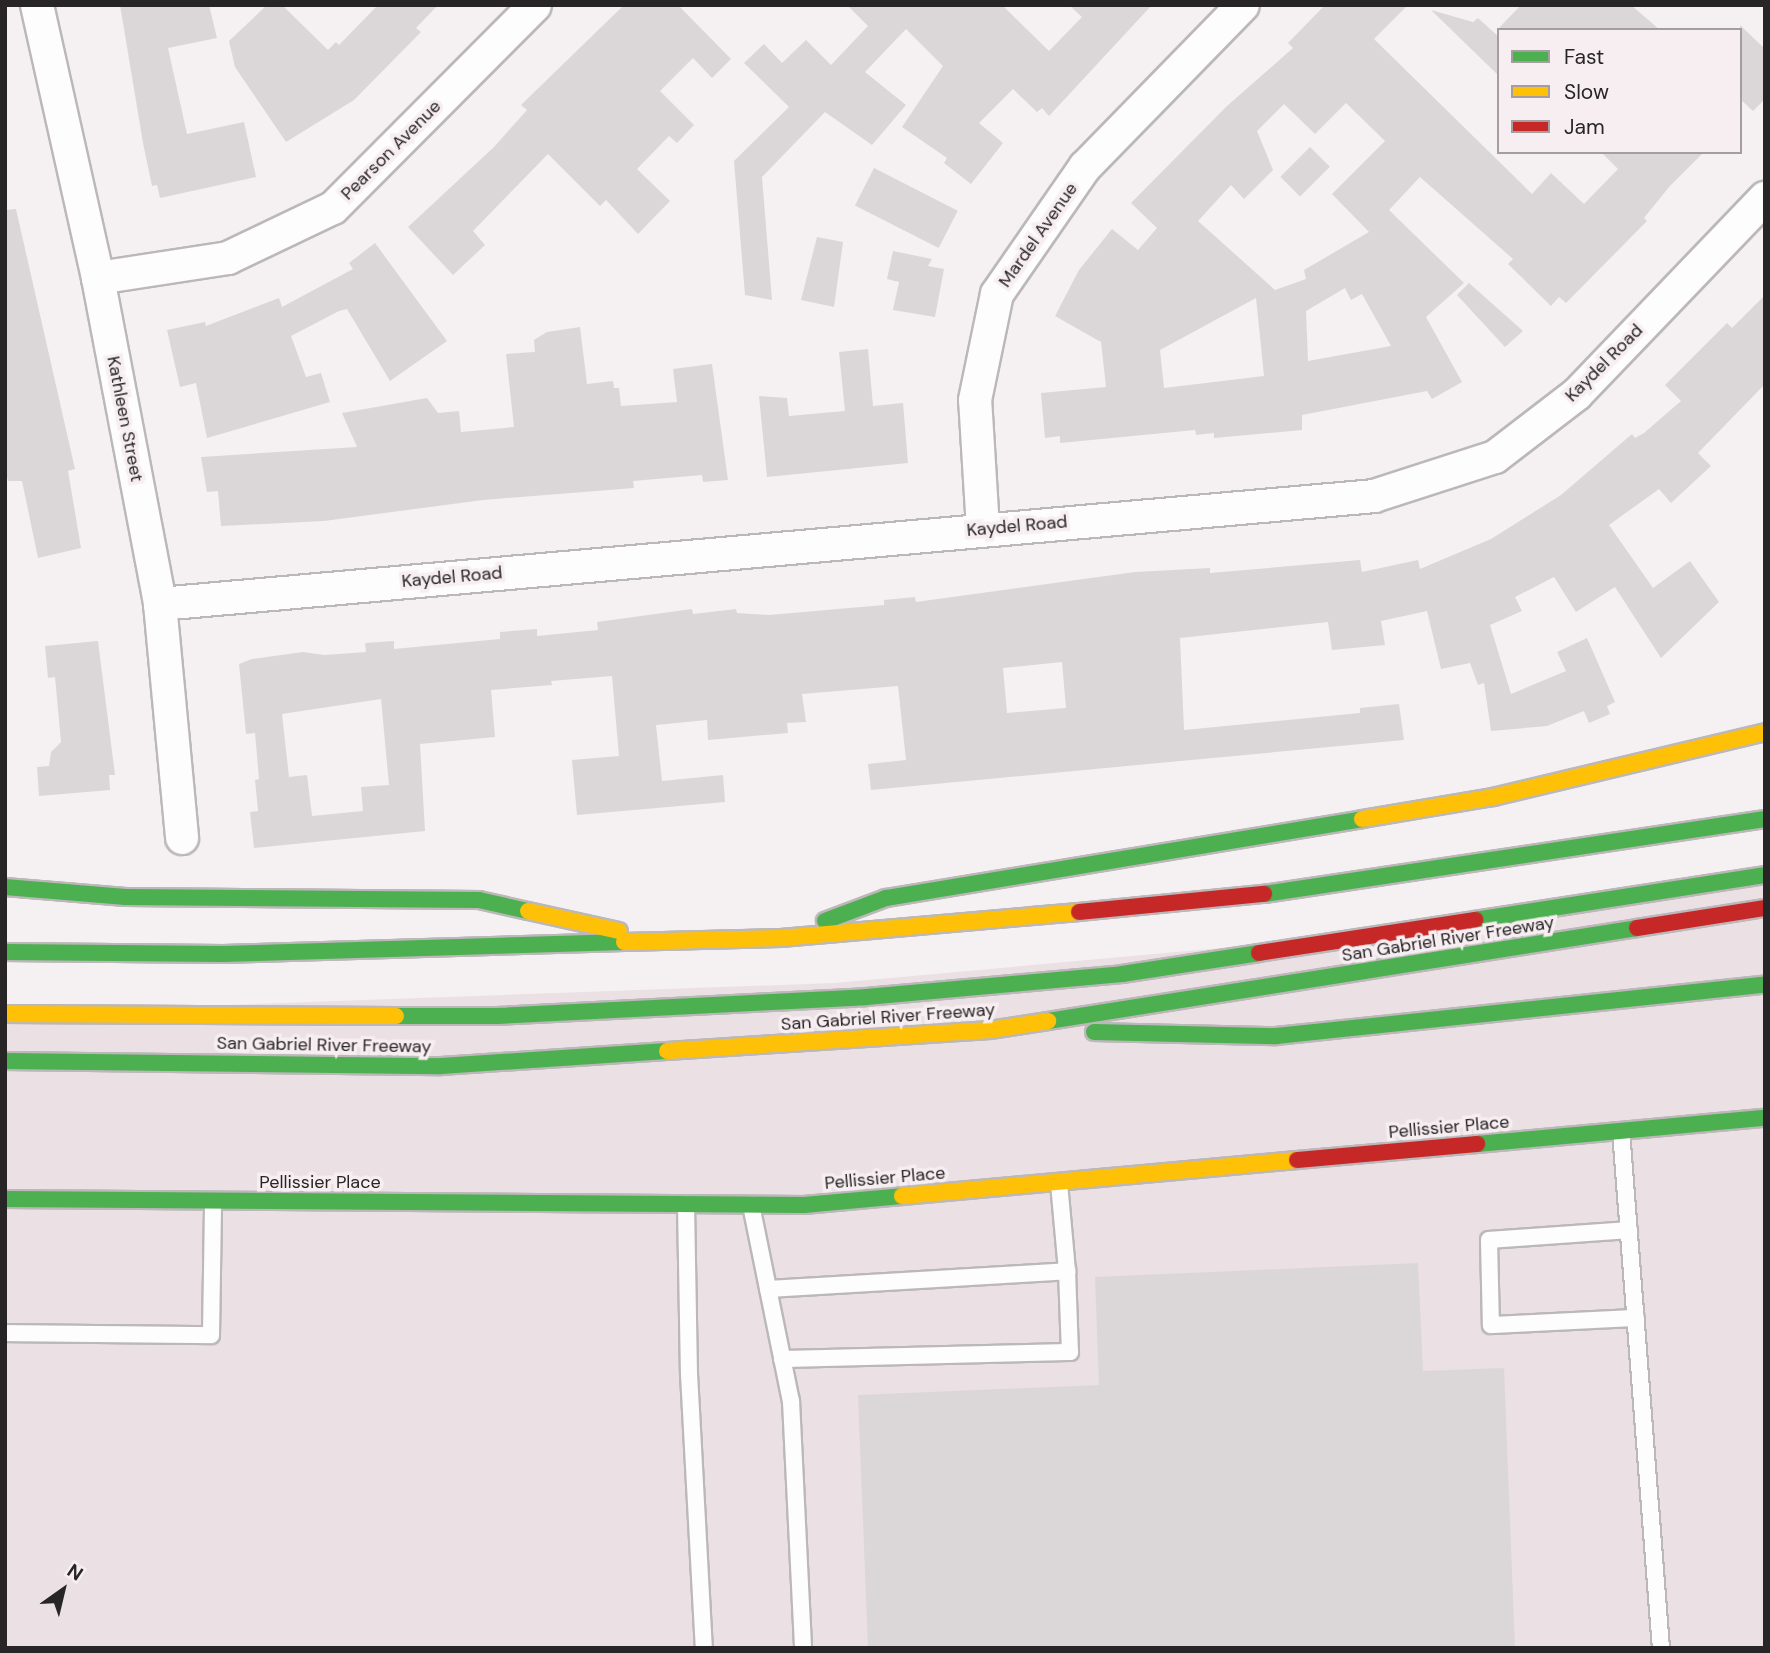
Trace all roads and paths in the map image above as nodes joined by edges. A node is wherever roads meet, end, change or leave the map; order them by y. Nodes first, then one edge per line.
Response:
1 (37, 5) edge
2 (535, 5) edge
3 (1243, 5) edge
4 (1765, 198) edge
5 (98, 278) junction
6 (983, 528) junction
7 (160, 604) junction
8 (1765, 732) edge
9 (1765, 819) edge
10 (182, 838) dead end
11 (1765, 875) edge
12 (1587, 884) dead end
13 (5, 887) edge
14 (1765, 908) edge
15 (1246, 937) dead end
16 (781, 938) junction
17 (679, 944) junction
18 (5, 952) edge
19 (1765, 985) edge
20 (5, 1014) edge
21 (990, 1030) junction
22 (5, 1061) edge
23 (1765, 1118) edge
24 (1621, 1130) junction
25 (1059, 1183) junction
26 (5, 1199) edge
27 (213, 1200) junction
28 (686, 1204) junction
29 (751, 1205) junction
30 (1629, 1230) junction
31 (1067, 1271) junction
32 (768, 1289) junction
33 (1636, 1318) junction
34 (5, 1333) edge
35 (782, 1359) junction
36 (704, 1648) edge
37 (803, 1648) edge
38 (1661, 1648) edge

1 - 5 street, Kathleen Street
2 - 5 street, Pearson Avenue
3 - 6 street, Mardel Avenue
4 - 6 street, Kaydel Road
5 - 7 street, Kathleen Street
6 - 7 street, Kaydel Road
7 - 10 street, Kathleen Street
8 - 16 main road
9 - 16 main road
11 - 20 main road
12 - 15 main road
13 - 17 main road
14 - 21 main road, San Gabriel River Freeway
16 - 17 main road
17 - 18 main road
19 - 21 main road
21 - 22 main road, San Gabriel River Freeway
23 - 24 main road, Pellissier Place
24 - 25 main road, Pellissier Place
24 - 30 lane
25 - 29 main road, Pellissier Place
25 - 31 lane
26 - 27 main road, Pellissier Place
27 - 28 main road, Pellissier Place
27 - 34 lane
28 - 29 main road, Pellissier Place
28 - 36 lane
29 - 32 lane
30 - 33 lane
30 - 33 lane
31 - 32 lane
31 - 35 lane
32 - 35 lane
33 - 38 lane
35 - 37 lane

